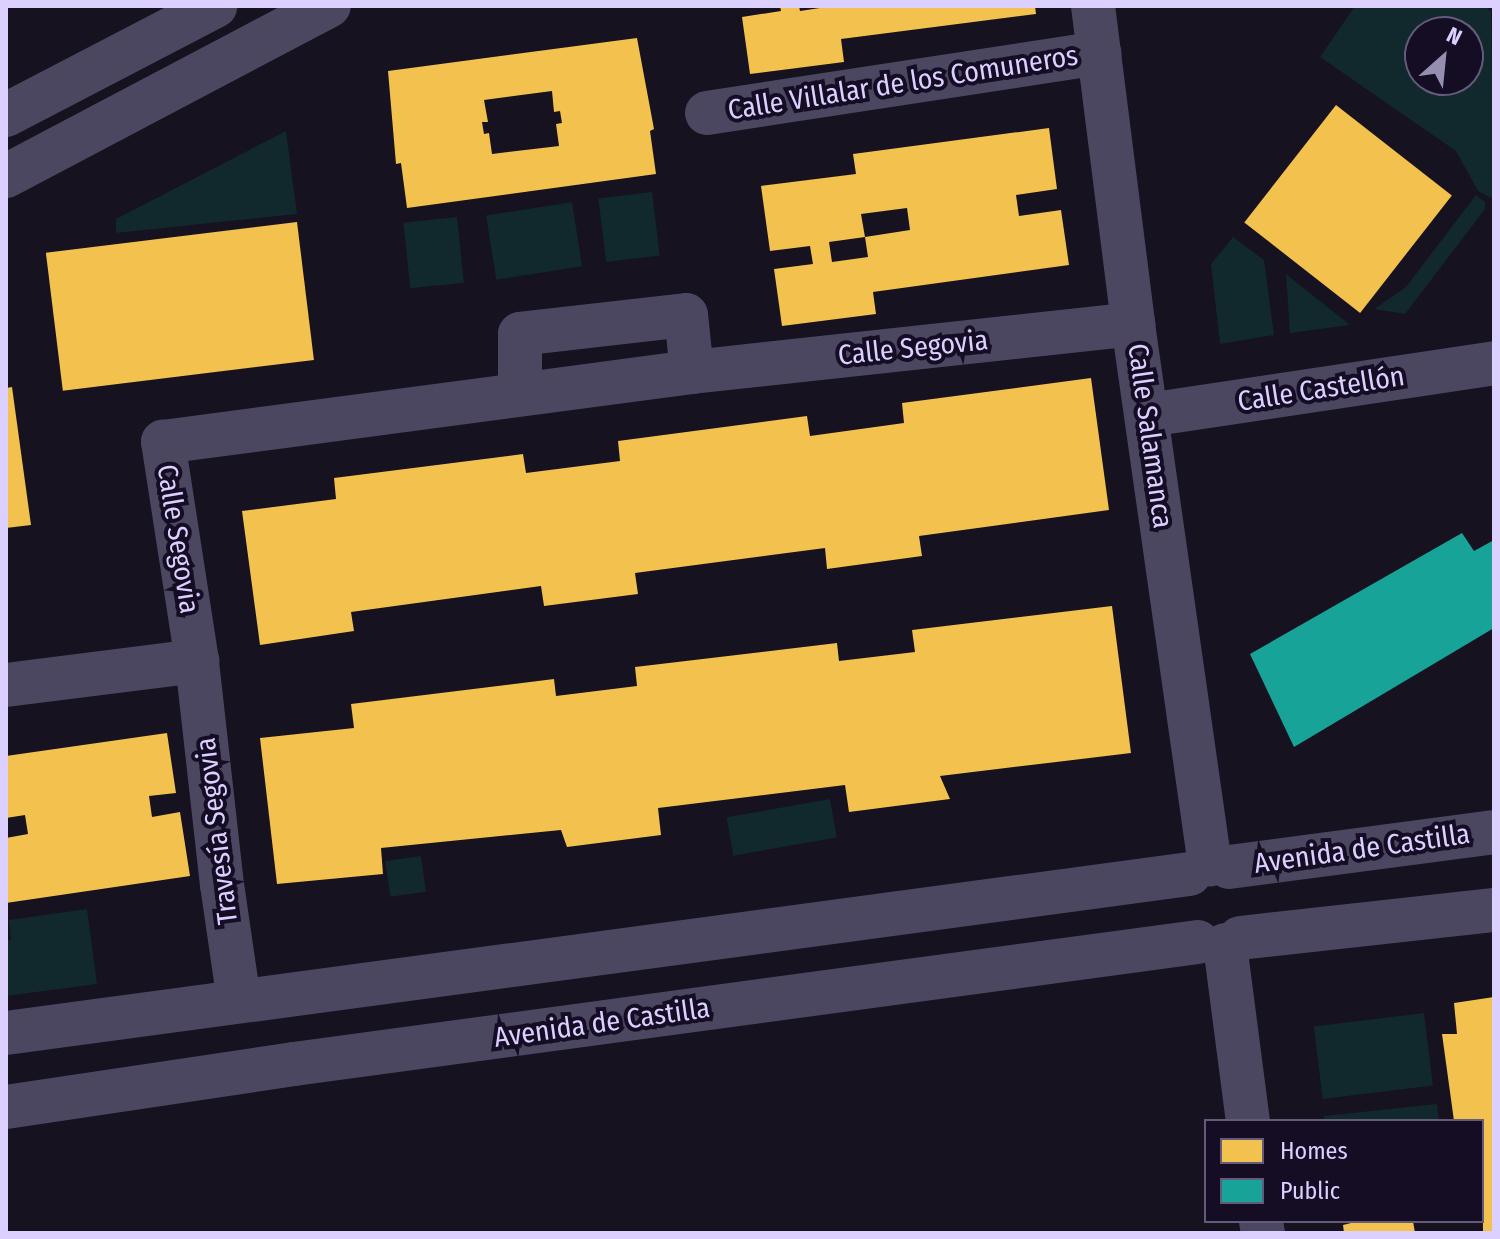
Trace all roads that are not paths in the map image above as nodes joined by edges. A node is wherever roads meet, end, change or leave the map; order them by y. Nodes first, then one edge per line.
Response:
1 (215, 6) edge
2 (329, 6) edge
3 (1093, 6) edge
4 (1099, 53) junction
5 (707, 113) dead end
6 (6, 115) edge
7 (6, 176) edge
8 (1133, 324) junction
9 (1494, 363) edge
10 (692, 372) junction
11 (520, 393) junction
12 (1148, 415) junction
13 (197, 661) junction
14 (6, 685) edge
15 (1494, 832) edge
16 (1209, 869) junction
17 (1494, 910) edge
18 (1221, 942) junction
19 (239, 1001) junction
20 (6, 1033) edge
21 (6, 1107) edge
22 (1248, 1119) edge

1 - 6 street
2 - 7 street
3 - 4 street, Calle Salamanca
4 - 5 street, Calle Villalar de los Comuneros
4 - 8 street, Calle Salamanca
8 - 10 street, Calle Segovia
8 - 12 street, Calle Salamanca
9 - 12 street, Calle Castellón
10 - 11 street, Calle Segovia
10 - 11 street
11 - 13 street, Calle Segovia
12 - 16 street, Calle Salamanca
13 - 14 street
13 - 19 street, Travesía Segovia
15 - 16 street, Avenida de Castilla
16 - 18 street
16 - 18 street, Avenida de Castilla
16 - 19 street, Avenida de Castilla
17 - 18 street, Avenida de Castilla
18 - 21 street, Avenida de Castilla
18 - 22 street
19 - 20 street, Avenida de Castilla

